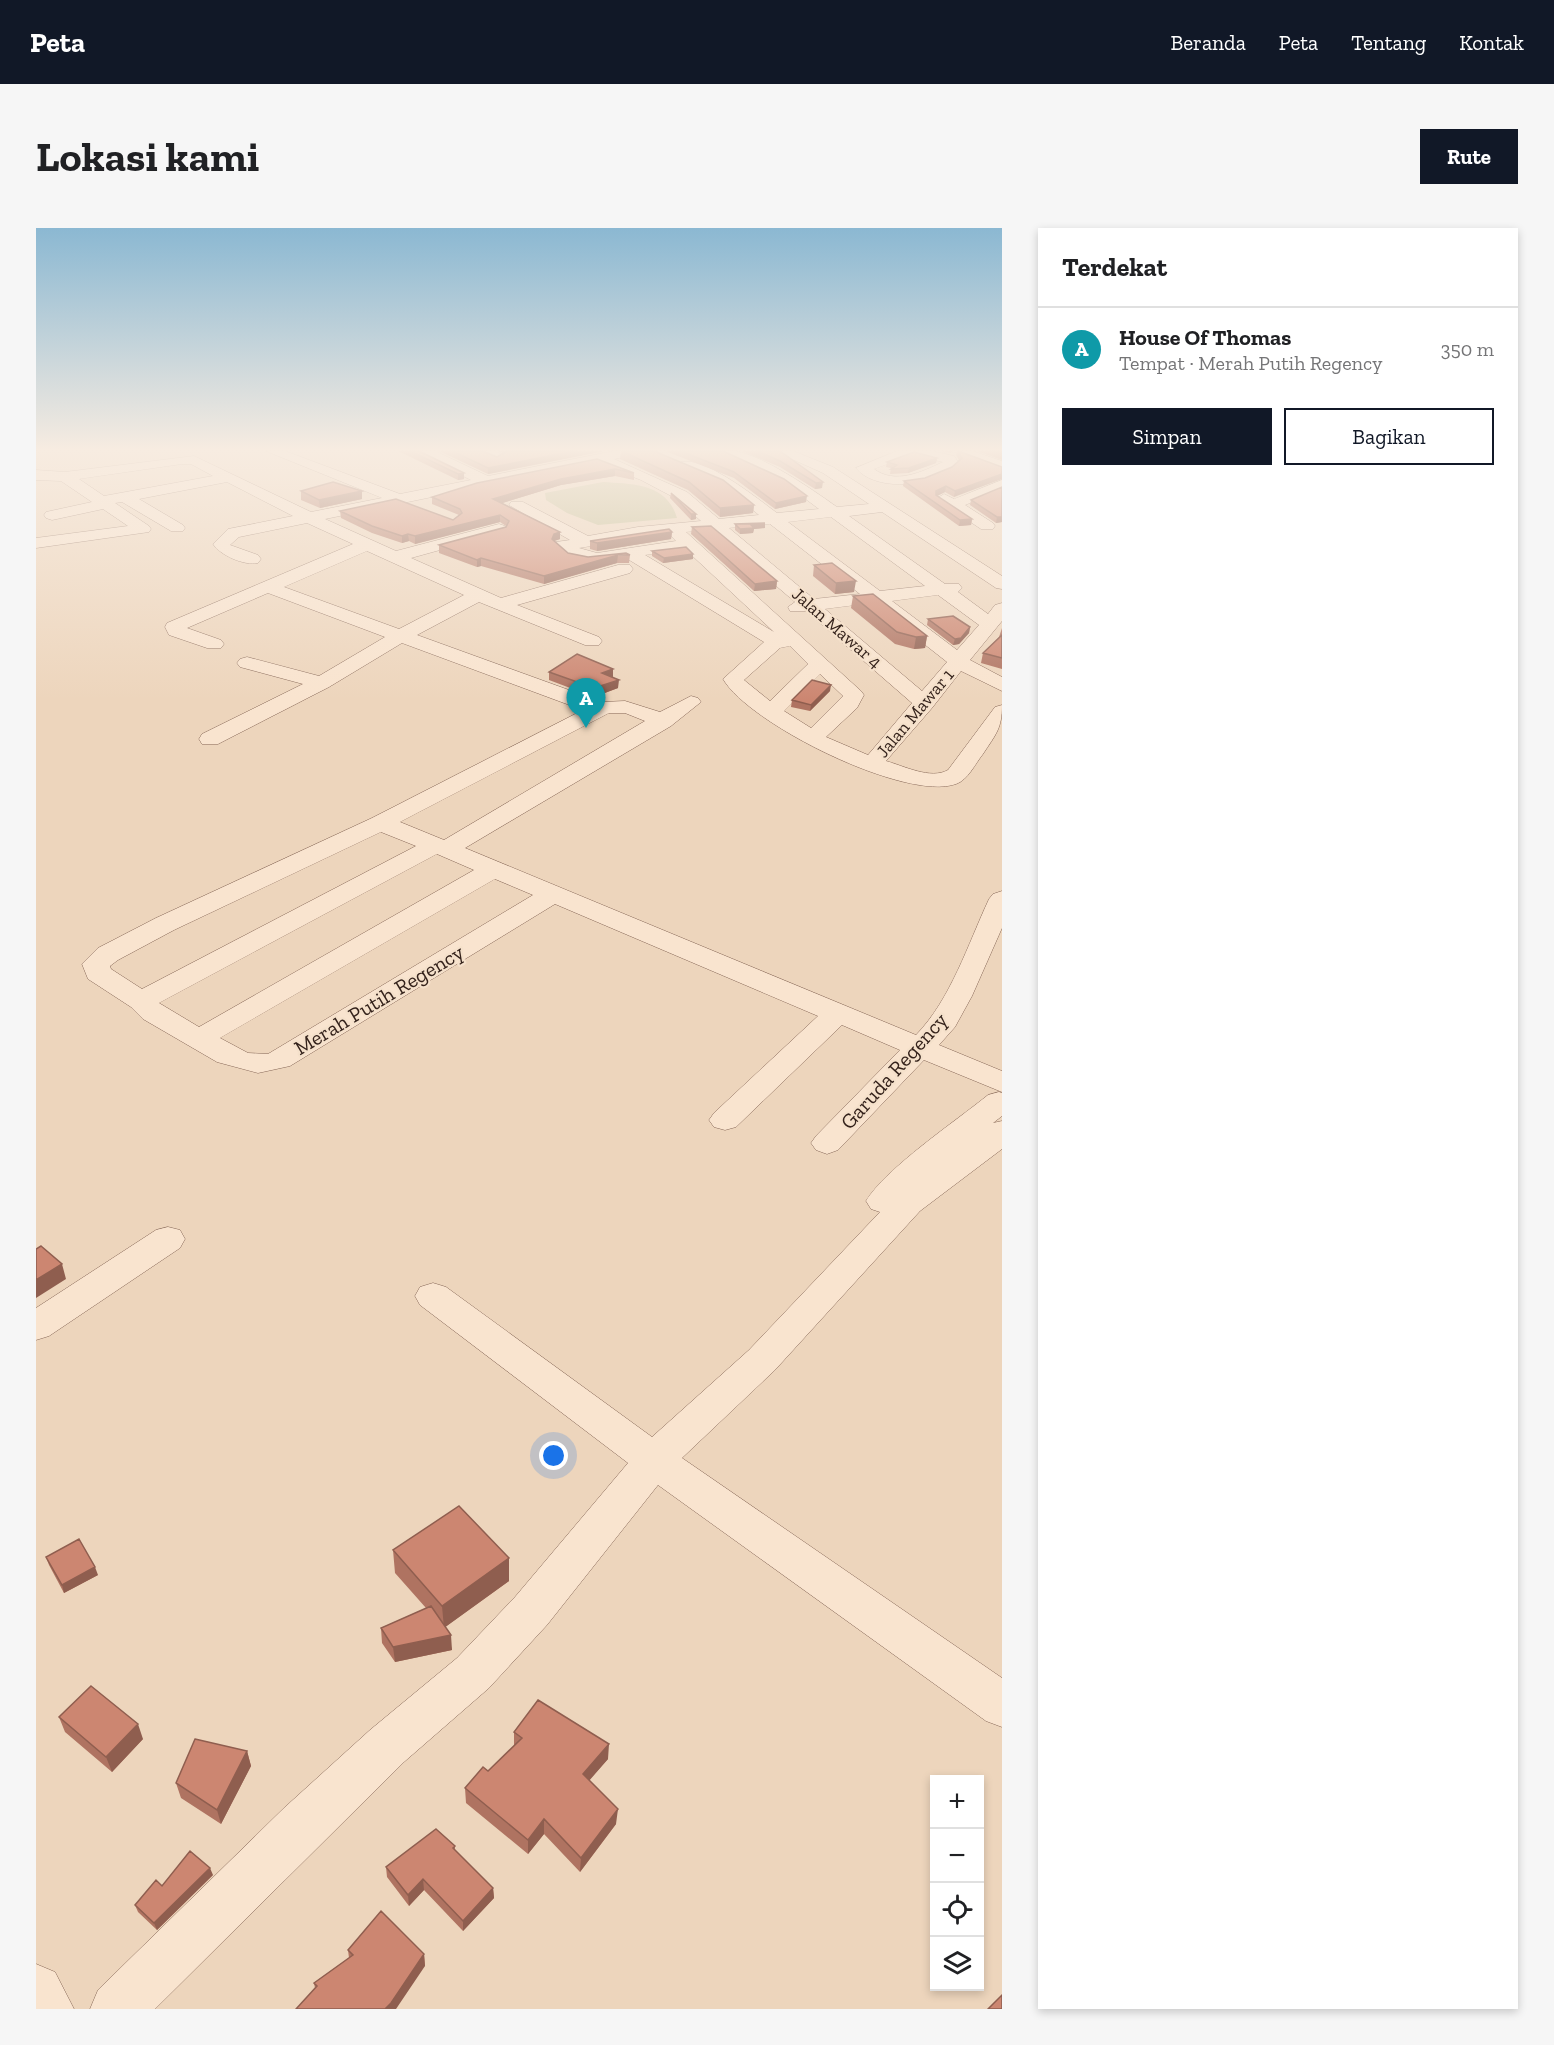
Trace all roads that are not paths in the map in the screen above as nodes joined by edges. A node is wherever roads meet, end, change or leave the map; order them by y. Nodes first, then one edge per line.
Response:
1 (104, 534) edge
2 (232, 534) edge
3 (346, 534) edge
4 (480, 534) edge
5 (572, 534) edge
6 (627, 534) edge
7 (678, 534) edge
8 (728, 534) edge
9 (793, 534) edge
10 (864, 534) edge
11 (927, 534) edge
12 (583, 540) junction
13 (36, 543) edge
14 (369, 544) junction
15 (689, 545) junction
16 (628, 552) junction
17 (395, 557) junction
18 (252, 559) dead end
19 (649, 564) junction
20 (1000, 583) edge
21 (265, 586) junction
22 (943, 589) junction
23 (480, 594) junction
24 (876, 598) junction
25 (499, 604) junction
26 (811, 605) junction
27 (762, 611) junction
28 (996, 616) edge
29 (398, 637) junction
30 (592, 641) dead end
31 (786, 641) junction
32 (214, 644) dead end
33 (958, 662) junction
34 (247, 663) dead end
35 (819, 664) junction
36 (322, 683) junction
37 (1002, 685) edge
38 (691, 702) dead end
39 (925, 704) junction
40 (601, 709) junction
41 (772, 711) junction
42 (1002, 711) edge
43 (663, 721) junction
44 (210, 739) dead end
45 (811, 739) junction
46 (871, 765) junction
47 (381, 823) junction
48 (441, 847) junction
49 (494, 869) junction
50 (553, 894) junction
51 (1002, 899) edge
52 (141, 1001) junction
53 (837, 1014) junction
54 (200, 1038) junction
55 (920, 1048) junction
56 (1001, 1104) edge
57 (725, 1120) dead end
58 (827, 1143) dead end
59 (868, 1215) dead end
60 (168, 1239) dead end
61 (433, 1296) dead end
62 (36, 1326) edge
63 (654, 1460) junction
64 (1002, 1706) edge
65 (36, 1990) edge
66 (47, 2009) edge
67 (117, 2009) edge

1 - 13 street
2 - 18 street
3 - 14 street
4 - 17 street
5 - 12 street
6 - 12 street
7 - 15 street
8 - 26 street, Jalan Mawar 4
9 - 24 street
10 - 22 street
11 - 20 street
12 - 16 street
14 - 17 street
14 - 21 street
15 - 16 street
15 - 27 street
16 - 19 street
17 - 23 street
19 - 25 street
19 - 31 street
20 - 22 street
21 - 29 street
21 - 32 street
22 - 24 street
22 - 28 street
23 - 25 street
23 - 29 street
24 - 26 street
24 - 33 street
25 - 30 street
26 - 27 street
26 - 39 street, Jalan Mawar 4
27 - 31 street
28 - 33 street, Jalan Mawar 1
29 - 36 street
29 - 40 street
31 - 35 street
31 - 41 street
33 - 37 street
33 - 39 street, Jalan Mawar 1
34 - 36 street
35 - 41 street
35 - 45 street
36 - 44 street
38 - 43 street
39 - 46 street, Jalan Mawar 1
40 - 43 street
40 - 47 street, Merah Putih Regency
41 - 45 street
42 - 46 street
43 - 48 street
45 - 46 street
47 - 48 street
47 - 52 street, Merah Putih Regency
48 - 49 street
48 - 52 street
49 - 50 street
49 - 54 street
50 - 53 street
50 - 54 street, Merah Putih Regency
51 - 55 street, Garuda Regency
52 - 54 street, Merah Putih Regency
53 - 55 street
53 - 57 street
55 - 56 street
55 - 58 street, Garuda Regency
56 - 59 street
56 - 63 street
60 - 62 street
61 - 63 street
63 - 64 street
63 - 67 street
65 - 66 street

